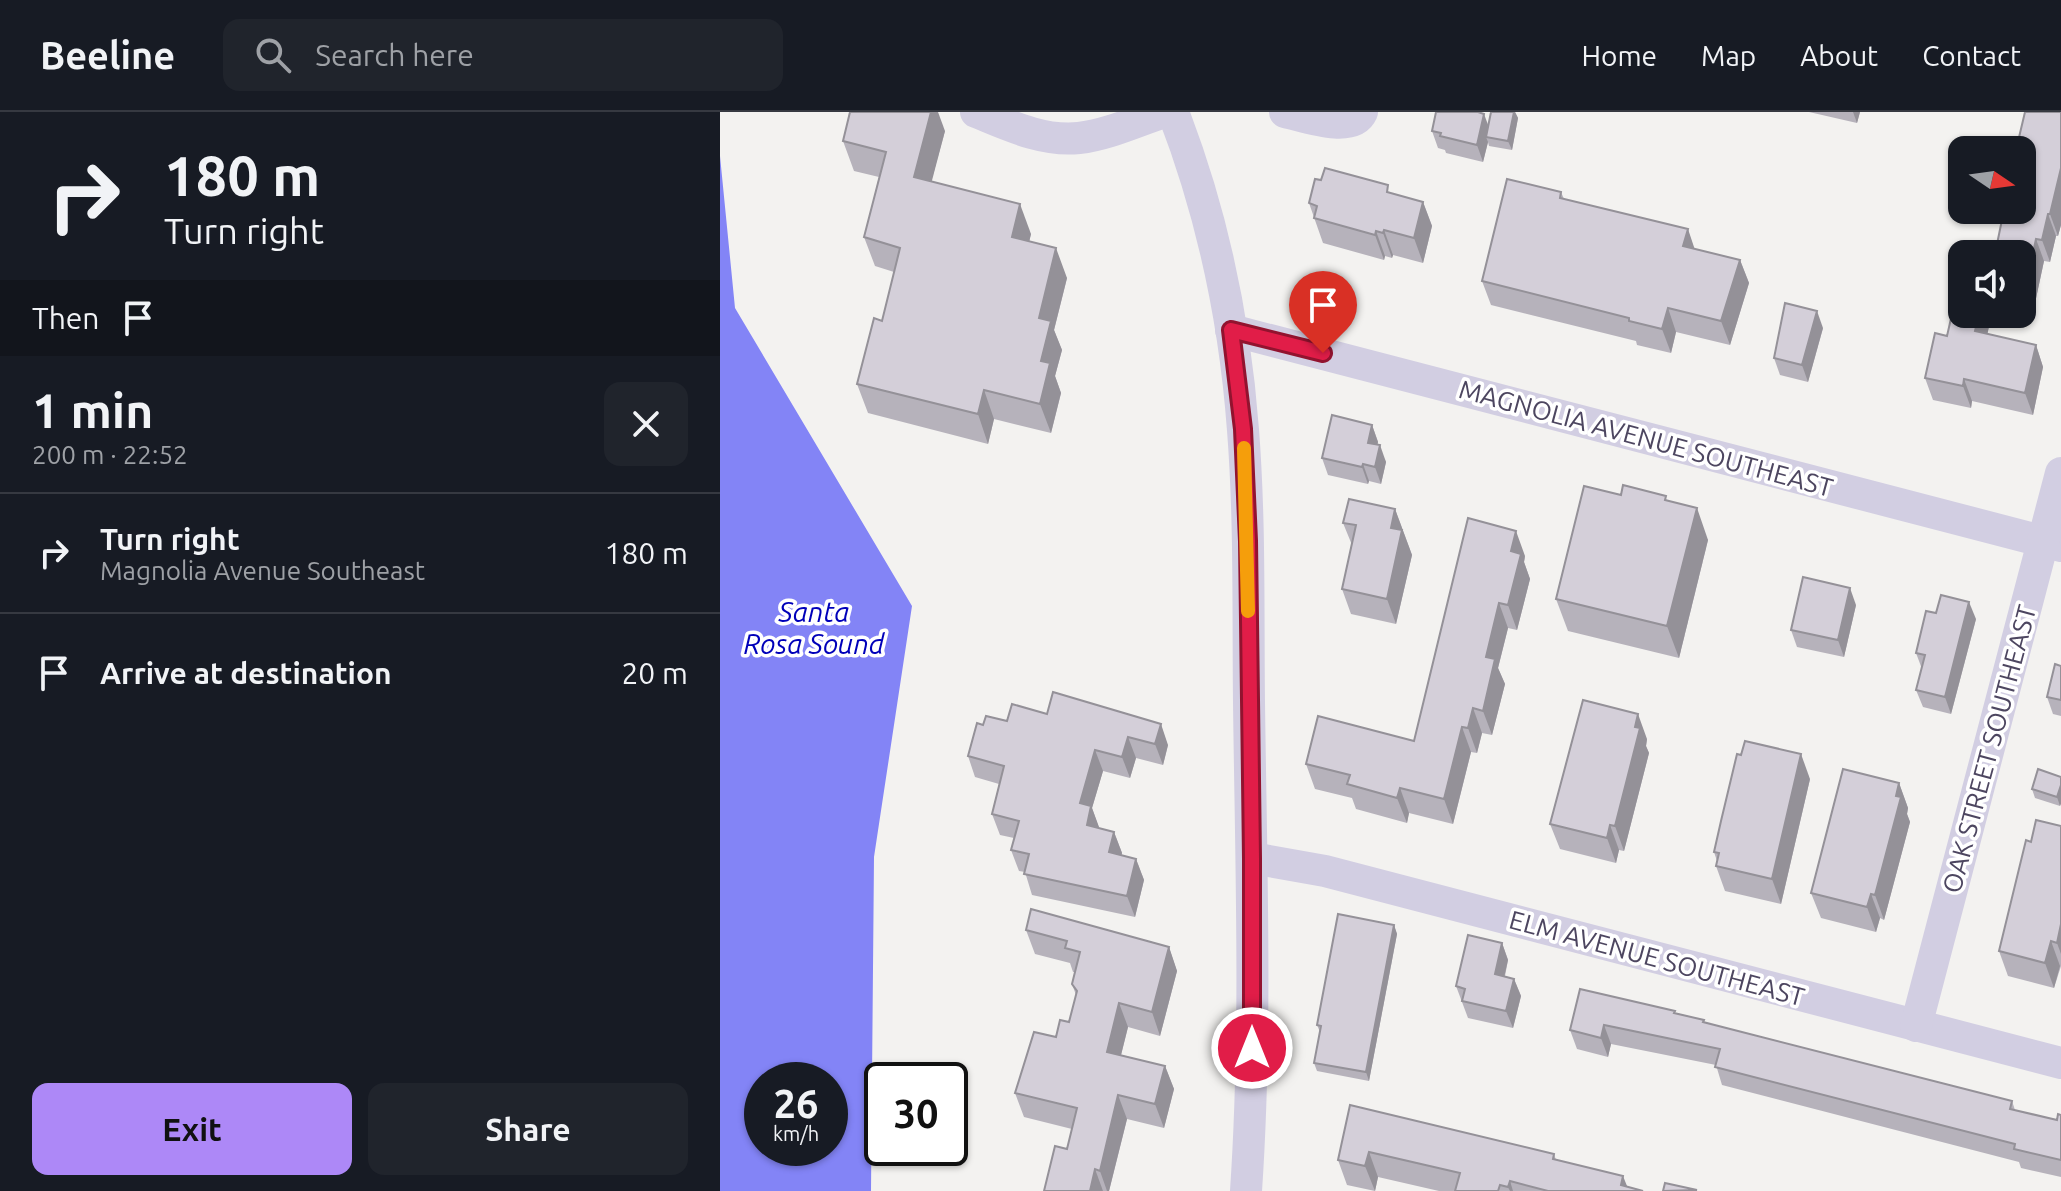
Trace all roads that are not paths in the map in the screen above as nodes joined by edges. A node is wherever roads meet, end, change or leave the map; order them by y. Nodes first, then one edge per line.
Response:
1 (976, 112) edge
2 (1164, 112) edge
3 (1173, 112) edge
4 (1285, 112) edge
5 (1362, 112) edge
6 (1231, 330) junction
7 (2061, 473) edge
8 (2052, 544) edge
9 (1252, 858) junction
10 (1916, 1026) junction
11 (2061, 1063) edge
12 (1246, 1191) edge

1 - 2 street
3 - 6 street
4 - 5 street
6 - 8 street, MAGNOLIA AVENUE SOUTHEAST
6 - 9 street
7 - 8 street, OAK STREET SOUTHEAST
8 - 10 street, OAK STREET SOUTHEAST
9 - 10 street, ELM AVENUE SOUTHEAST
9 - 12 street
10 - 11 street, ELM AVENUE SOUTHEAST

